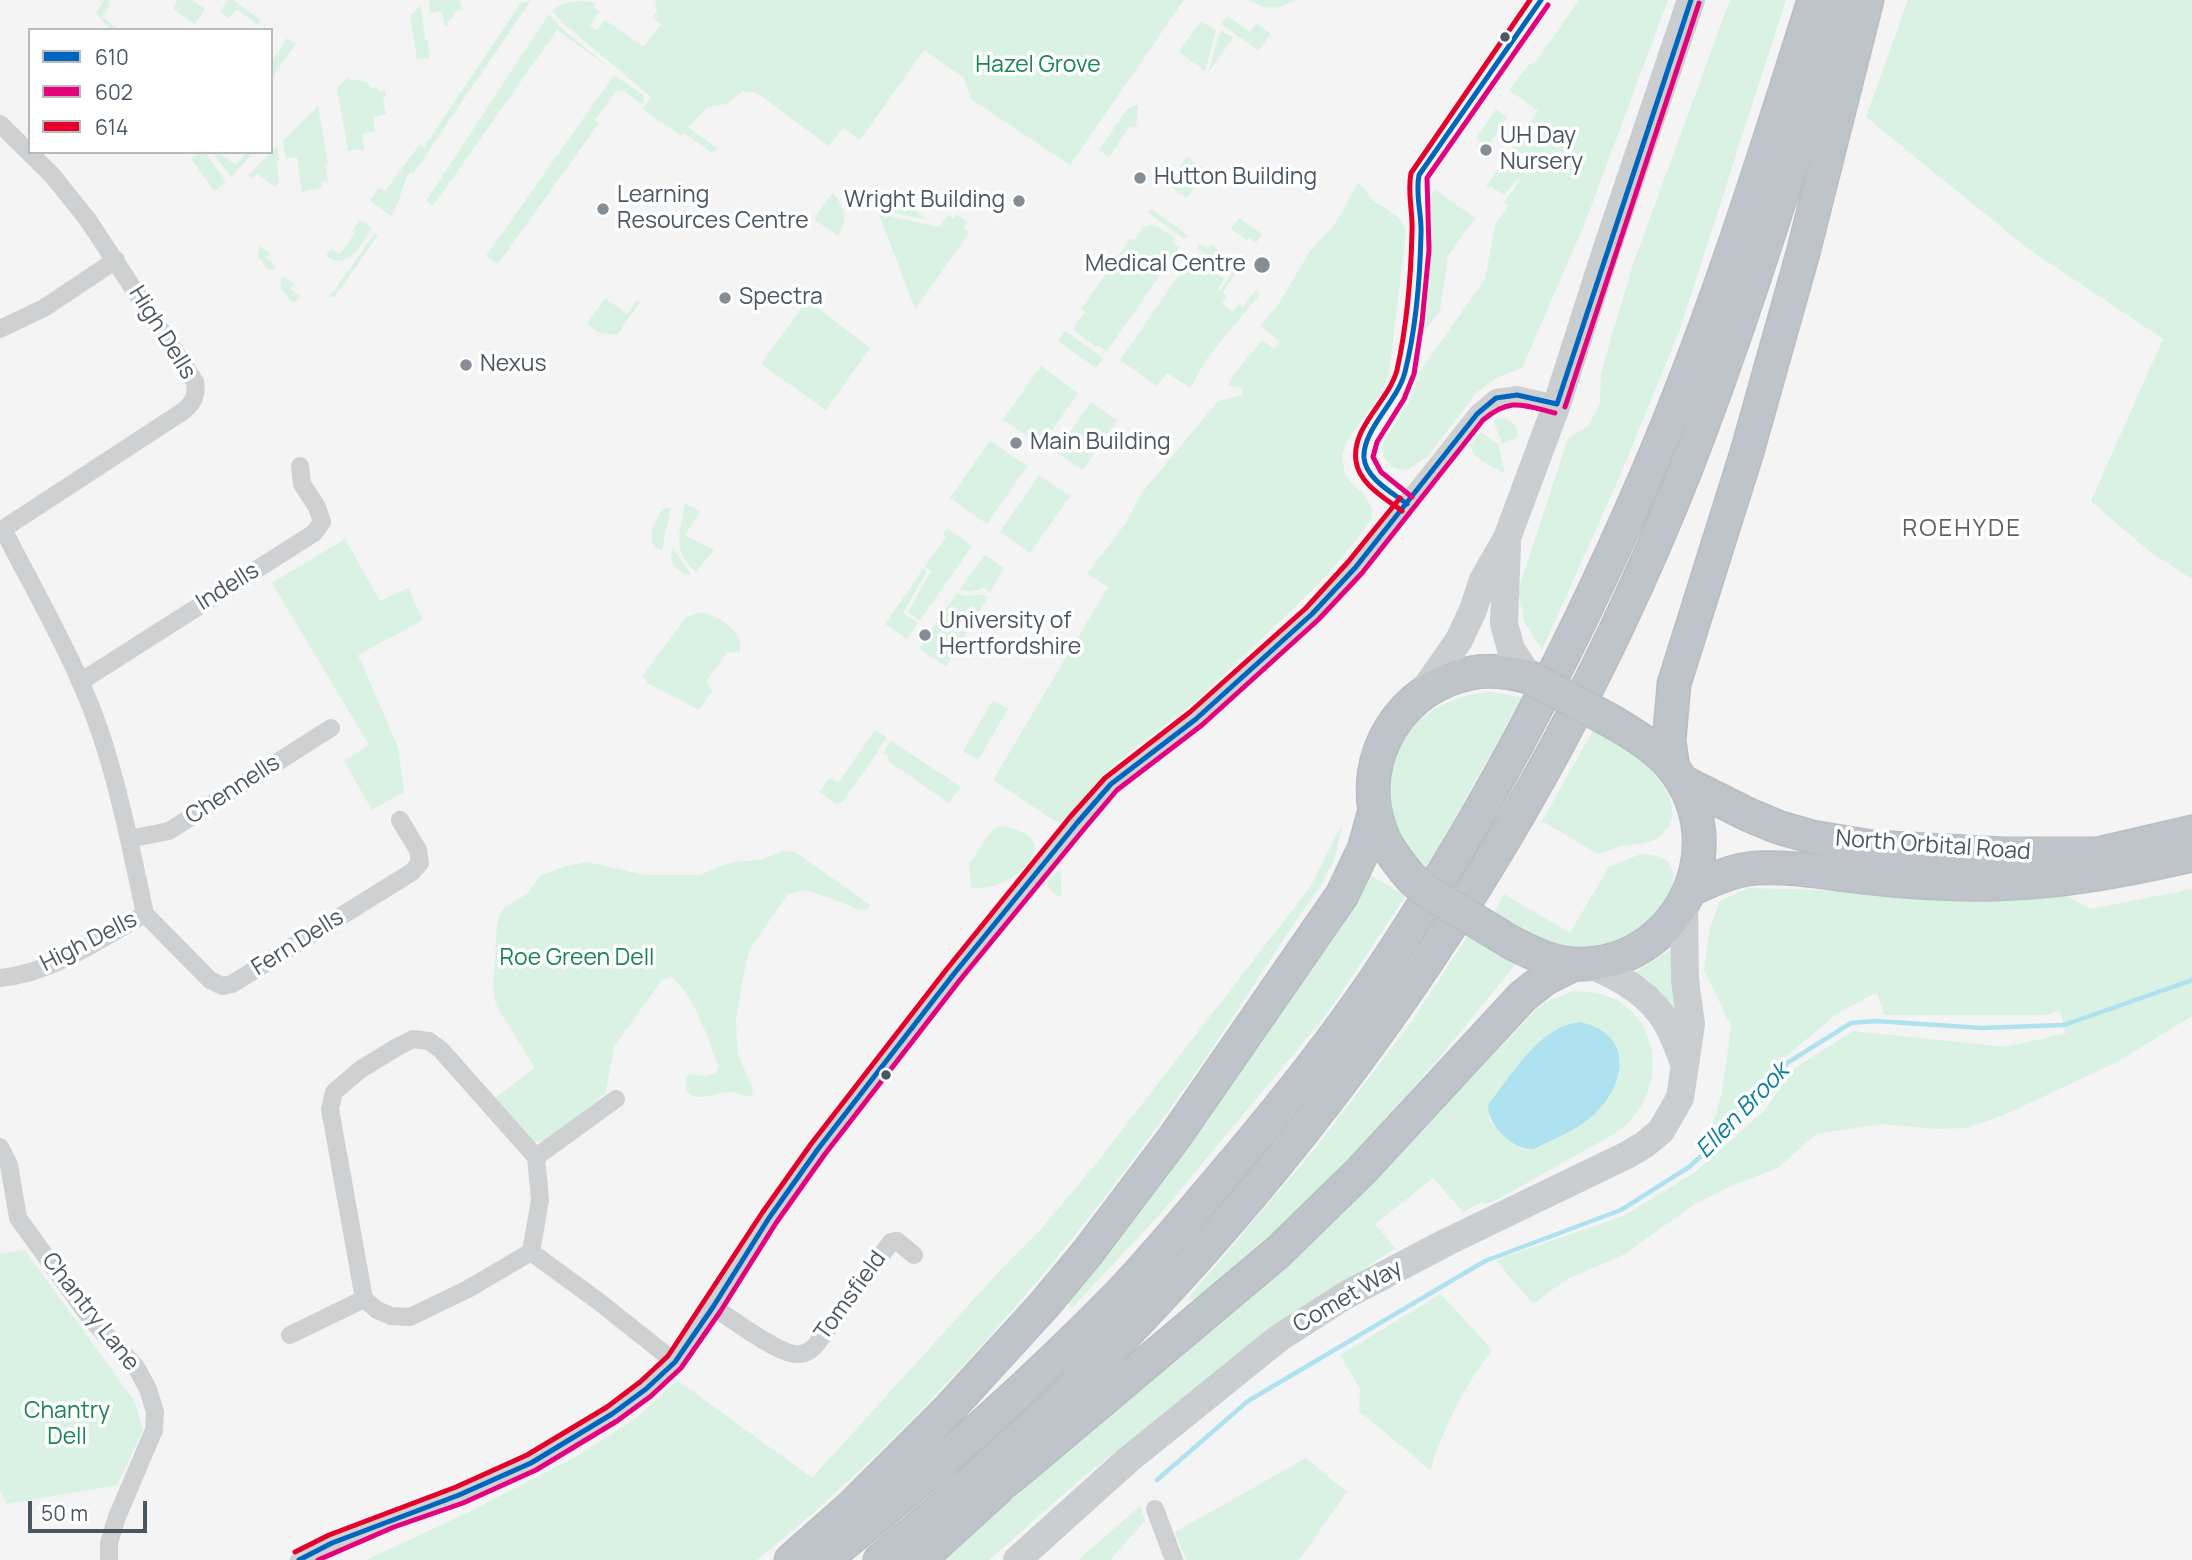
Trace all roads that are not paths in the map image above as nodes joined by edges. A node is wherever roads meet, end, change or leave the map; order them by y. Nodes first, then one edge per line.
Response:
1 (1691, 0) edge
2 (1814, 0) edge
3 (1843, 0) edge
4 (1867, 0) edge
5 (0, 124) edge
6 (28, 152) edge
7 (30, 154) edge
8 (116, 260) junction
9 (0, 329) edge
10 (1556, 404) junction
11 (300, 466) dead end
12 (2, 528) edge
13 (1507, 538) junction
14 (1529, 677) junction
15 (80, 682) junction
16 (1422, 693) junction
17 (331, 728) dead end
18 (1678, 775) junction
19 (1375, 810) junction
20 (400, 820) dead end
21 (2192, 832) edge
22 (129, 839) junction
23 (2192, 855) edge
24 (1687, 897) junction
25 (145, 914) junction
26 (1581, 964) junction
27 (0, 978) edge
28 (1686, 1068) junction
29 (616, 1099) dead end
30 (0, 1147) edge
31 (536, 1157) junction
32 (531, 1252) junction
33 (914, 1255) dead end
34 (363, 1299) junction
35 (713, 1307) junction
36 (289, 1335) dead end
37 (675, 1362) junction
38 (1012, 1476) junction
39 (1155, 1508) dead end
40 (109, 1560) edge
41 (299, 1560) edge
42 (791, 1560) edge
43 (824, 1560) edge
44 (880, 1560) edge
45 (897, 1560) edge
46 (919, 1560) edge
47 (1017, 1560) edge
48 (1174, 1560) edge

1 - 10 main road
2 - 43 highway
3 - 44 highway
4 - 18 highway
5 - 6 street, High Dells
7 - 8 street, High Dells
8 - 9 street
8 - 12 street, High Dells
10 - 13 main road
10 - 35 street
11 - 15 street, Indells
12 - 15 street, High Dells
13 - 14 main road
13 - 16 main road
14 - 16 highway
14 - 18 highway, bridge
15 - 22 street, High Dells
16 - 19 highway
17 - 22 street, Chennells
18 - 21 highway, North Orbital Road
18 - 24 highway
19 - 26 highway, bridge
19 - 42 highway
20 - 25 street, Fern Dells
22 - 25 street, High Dells
23 - 24 highway, North Orbital Road
24 - 26 highway
24 - 28 main road, Comet Way
25 - 27 street, High Dells
26 - 28 main road
26 - 38 highway
28 - 47 main road, Comet Way
29 - 31 street
30 - 40 street, Chantry Lane
31 - 32 street
31 - 34 street
32 - 34 street
32 - 37 street
33 - 35 street, Tomsfield
34 - 36 street
35 - 37 street
37 - 41 street
38 - 45 highway
38 - 46 highway
39 - 48 street

